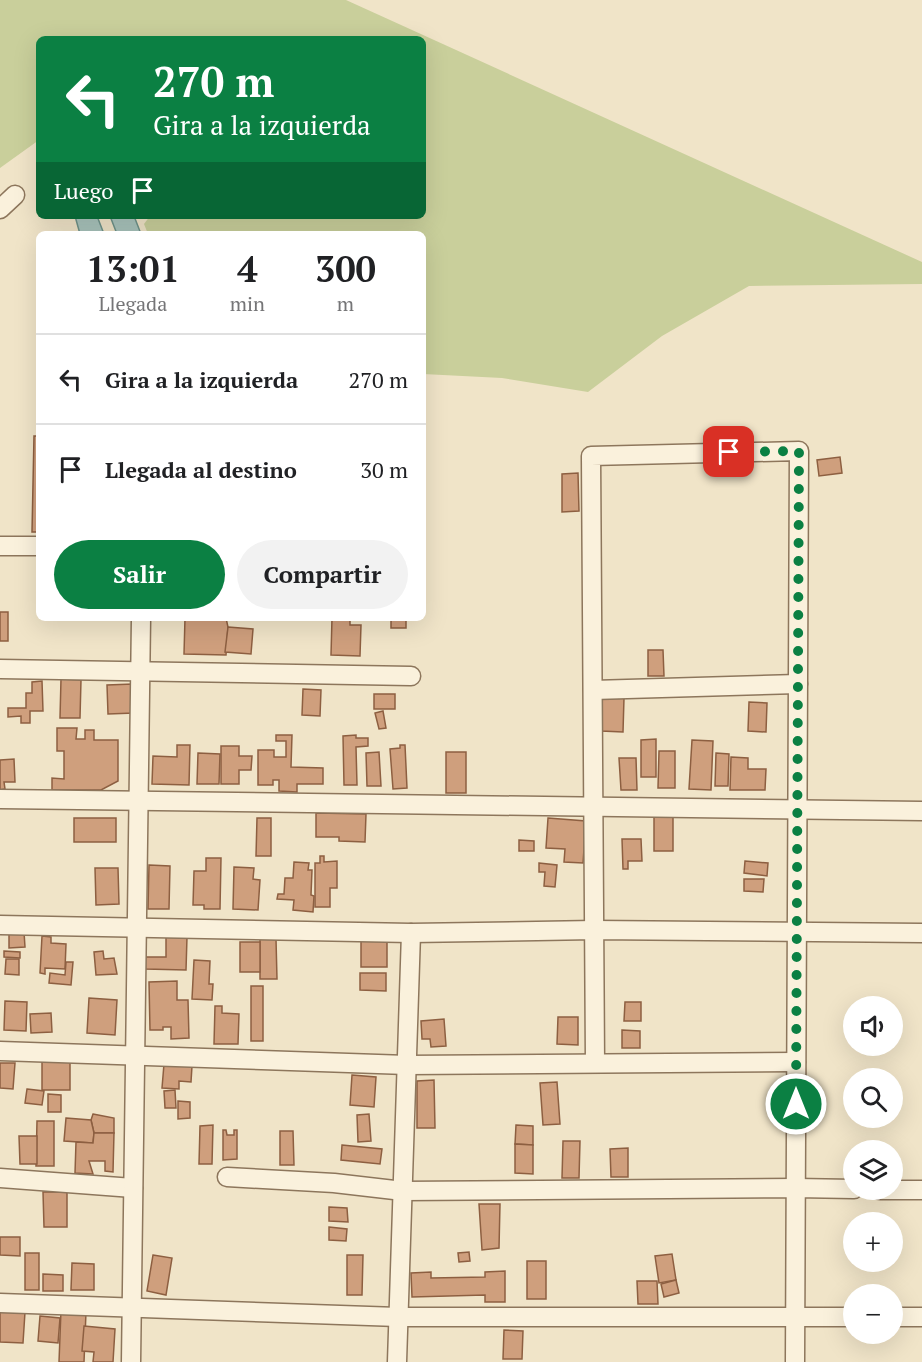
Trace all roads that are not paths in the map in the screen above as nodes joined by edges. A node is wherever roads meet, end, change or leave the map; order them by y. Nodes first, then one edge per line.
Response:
1 (15, 195) dead end
2 (0, 209) edge
3 (0, 546) edge
4 (36, 546) edge
5 (141, 621) edge
6 (0, 669) edge
7 (140, 671) junction
8 (411, 676) dead end
9 (798, 684) junction
10 (593, 690) junction
11 (0, 799) edge
12 (138, 801) junction
13 (594, 806) junction
14 (797, 809) junction
15 (922, 811) edge
16 (0, 925) edge
17 (137, 927) junction
18 (594, 930) junction
19 (797, 930) junction
20 (411, 933) junction
21 (922, 933) edge
22 (0, 1051) edge
23 (135, 1057) junction
24 (796, 1062) junction
25 (596, 1063) junction
26 (407, 1065) junction
27 (227, 1177) dead end
28 (0, 1178) edge
29 (133, 1188) junction
30 (796, 1188) junction
31 (843, 1189) edge
32 (903, 1190) edge
33 (922, 1190) edge
34 (402, 1191) junction
35 (0, 1303) edge
36 (132, 1306) junction
37 (398, 1317) junction
38 (796, 1317) junction
39 (843, 1317) edge
40 (903, 1317) edge
41 (922, 1317) edge
42 (131, 1362) edge
43 (397, 1362) edge
44 (795, 1362) edge

1 - 2 street
3 - 4 street
5 - 7 street
6 - 7 street
7 - 8 street
7 - 12 street
9 - 10 street
9 - 10 street
9 - 14 street
10 - 13 street
11 - 12 street
12 - 13 street
12 - 17 street
13 - 14 street
13 - 18 street
14 - 15 street
14 - 19 street
16 - 17 street
17 - 20 street
17 - 23 street
18 - 19 street
18 - 20 street
18 - 25 street
19 - 21 street
19 - 24 street
20 - 26 street
22 - 23 street
23 - 26 street
23 - 29 street
24 - 25 street
24 - 30 street
25 - 26 street
26 - 34 street
27 - 34 street
28 - 29 street
29 - 36 street
30 - 31 street
30 - 34 street
30 - 38 street
32 - 33 street
34 - 37 street
35 - 36 street
36 - 37 street
36 - 42 street
37 - 38 street
37 - 43 street
38 - 39 street
38 - 44 street
40 - 41 street

